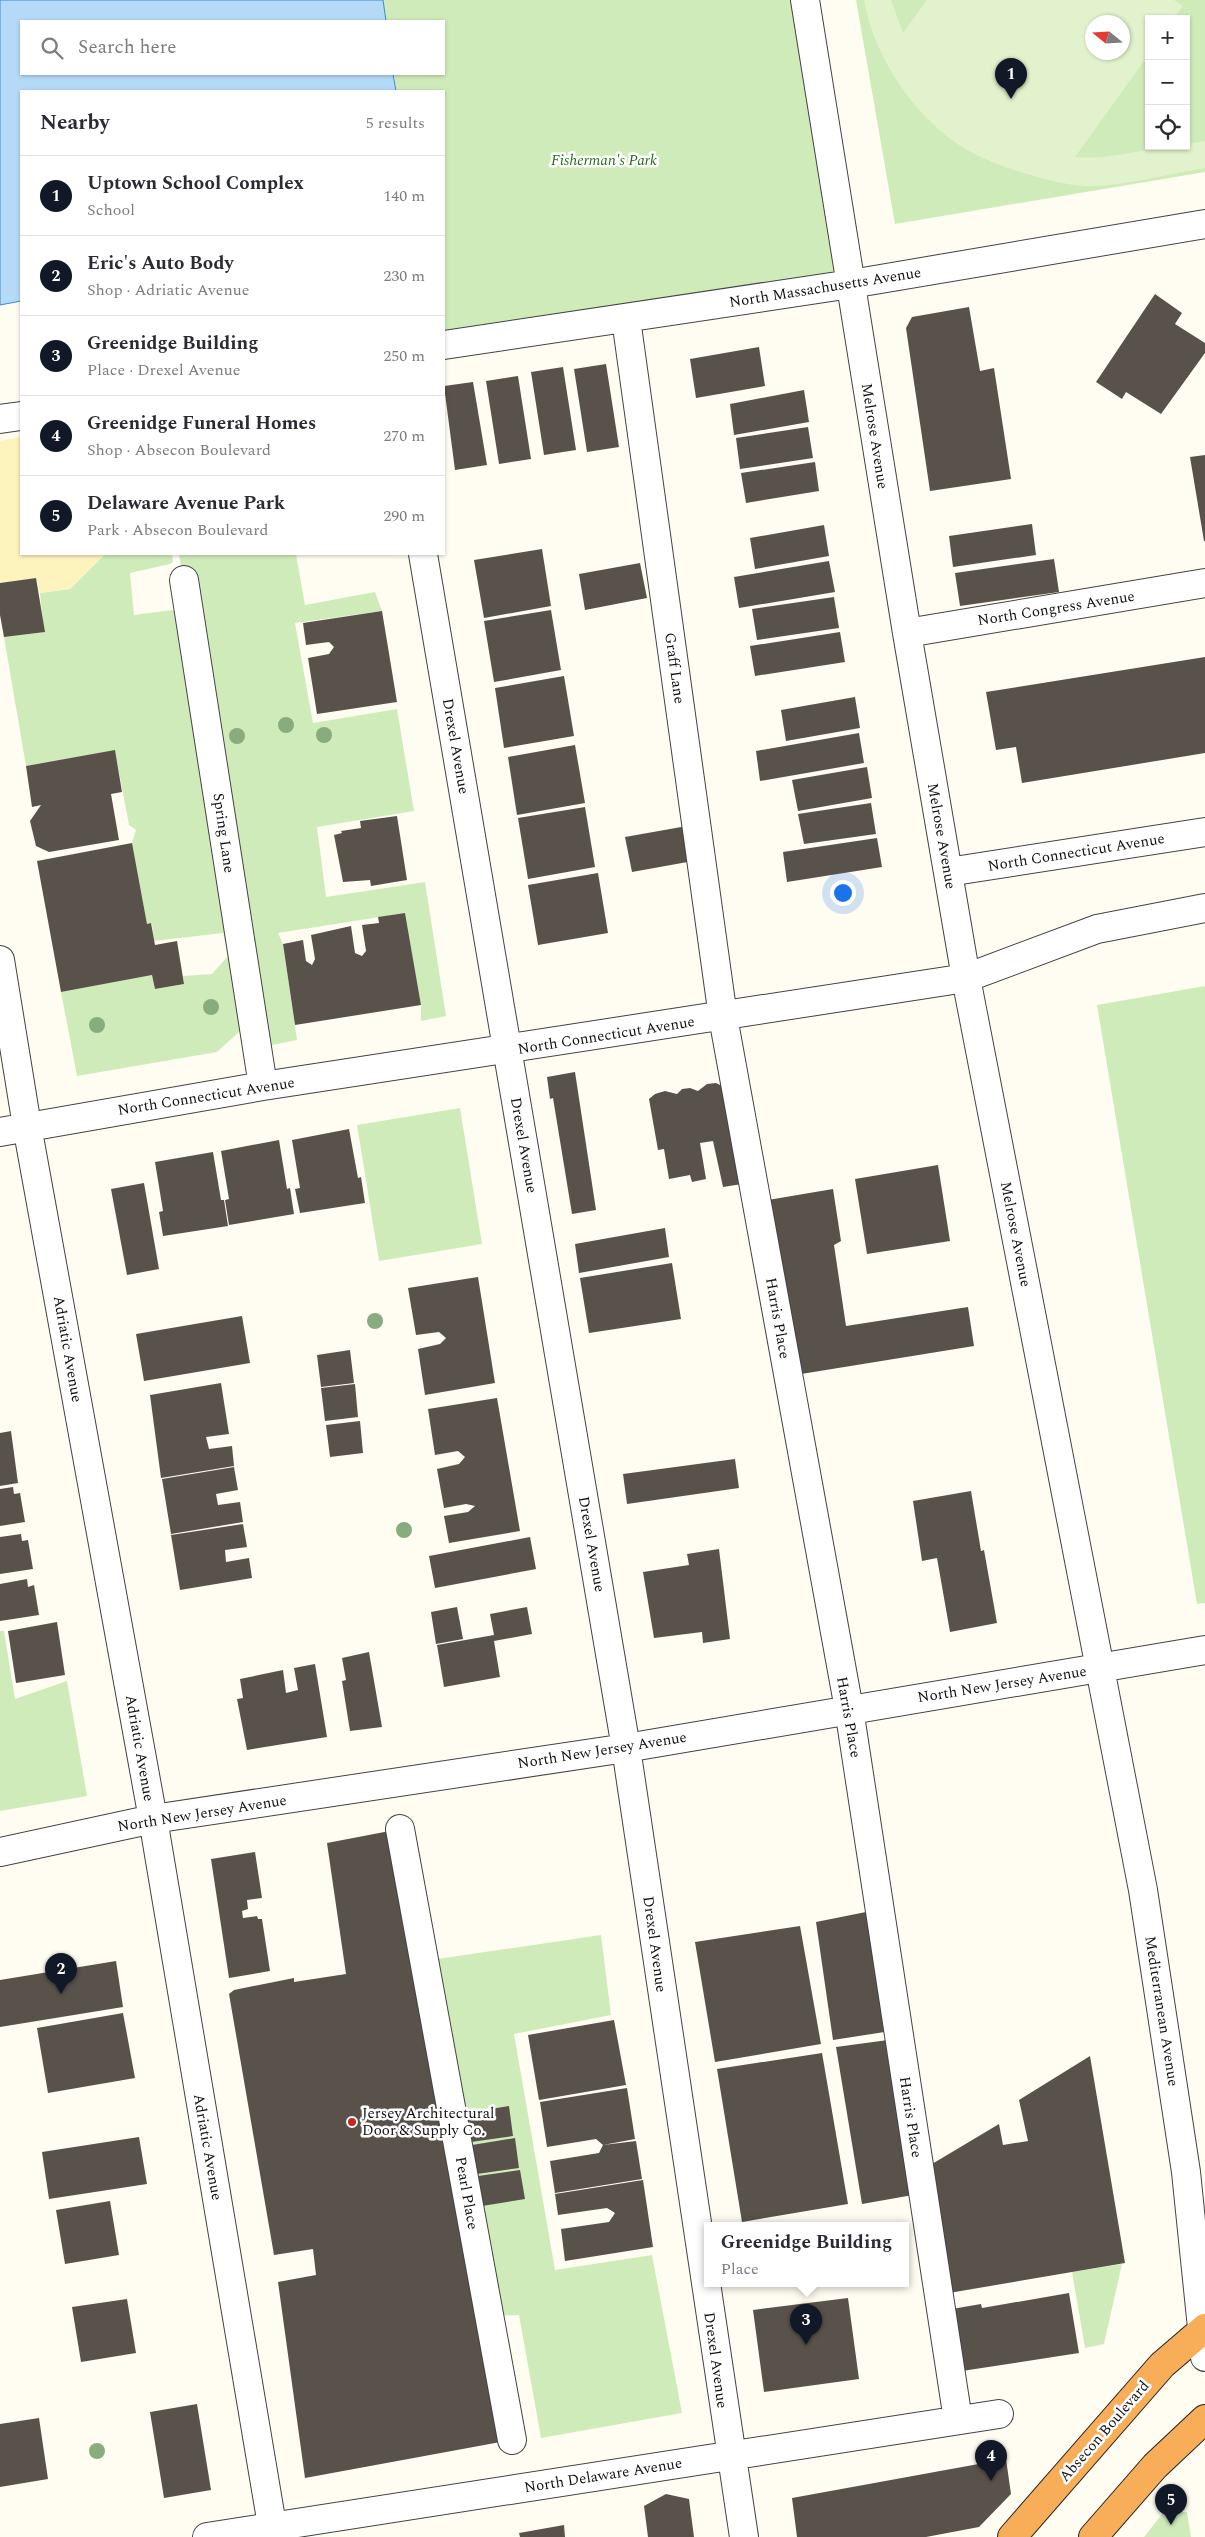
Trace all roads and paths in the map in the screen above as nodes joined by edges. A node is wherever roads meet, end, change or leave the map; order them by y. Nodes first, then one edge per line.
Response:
1 (805, 0) edge
2 (1205, 224) edge
3 (851, 284) junction
4 (626, 318) junction
5 (445, 345) edge
6 (20, 416) edge
7 (0, 420) edge
8 (422, 555) edge
9 (184, 580) dead end
10 (1205, 583) edge
11 (907, 633) junction
12 (1205, 832) edge
13 (948, 872) junction
14 (1205, 908) edge
15 (0, 960) edge
16 (966, 978) junction
17 (723, 1017) junction
18 (508, 1050) junction
19 (263, 1086) junction
20 (27, 1126) junction
21 (0, 1132) edge
22 (1205, 1650) edge
23 (1100, 1668) junction
24 (848, 1709) junction
25 (626, 1748) junction
26 (153, 1819) junction
27 (400, 1829) dead end
28 (0, 1852) edge
29 (704, 2274) edge
30 (706, 2287) edge
31 (1203, 2329) edge
32 (1205, 2357) edge
33 (999, 2414) dead end
34 (1205, 2419) edge
35 (958, 2420) junction
36 (512, 2440) dead end
37 (731, 2456) junction
38 (273, 2531) edge
39 (208, 2537) edge
40 (744, 2537) edge
41 (1012, 2537) edge
42 (1093, 2537) edge

1 - 3 street, Melrose Avenue
2 - 3 street, North Massachusetts Avenue
3 - 4 street, North Massachusetts Avenue
3 - 11 street, Melrose Avenue
4 - 5 street, North Massachusetts Avenue
4 - 17 street, Graff Lane
6 - 7 street
8 - 18 street, Drexel Avenue
9 - 19 street, Spring Lane
10 - 11 street, North Congress Avenue
11 - 13 street, Melrose Avenue
12 - 13 street, North Connecticut Avenue
13 - 16 street, Melrose Avenue
14 - 16 street, North Connecticut Avenue
15 - 20 street, Adriatic Avenue
16 - 17 street, North Connecticut Avenue
16 - 23 street, Melrose Avenue
17 - 18 street, North Connecticut Avenue
17 - 24 street, Harris Place
18 - 19 street, North Connecticut Avenue
18 - 25 street, Drexel Avenue
19 - 20 street, North Connecticut Avenue
20 - 21 street, North Connecticut Avenue
20 - 26 street, Adriatic Avenue
22 - 23 street, North New Jersey Avenue
23 - 24 street, North New Jersey Avenue
23 - 31 street, Mediterranean Avenue
24 - 25 street, North New Jersey Avenue
24 - 35 street, Harris Place
25 - 26 street, North New Jersey Avenue
25 - 29 street, Drexel Avenue
26 - 28 street, North New Jersey Avenue
26 - 38 street, Adriatic Avenue
27 - 36 street, Pearl Place
30 - 37 street, Drexel Avenue
31 - 32 street, Mediterranean Avenue
31 - 41 highway, Absecon Boulevard
33 - 35 street, North Delaware Avenue
34 - 42 highway
35 - 37 street, North Delaware Avenue
37 - 38 street, North Delaware Avenue
37 - 40 street, Drexel Avenue
38 - 39 street, North Delaware Avenue

